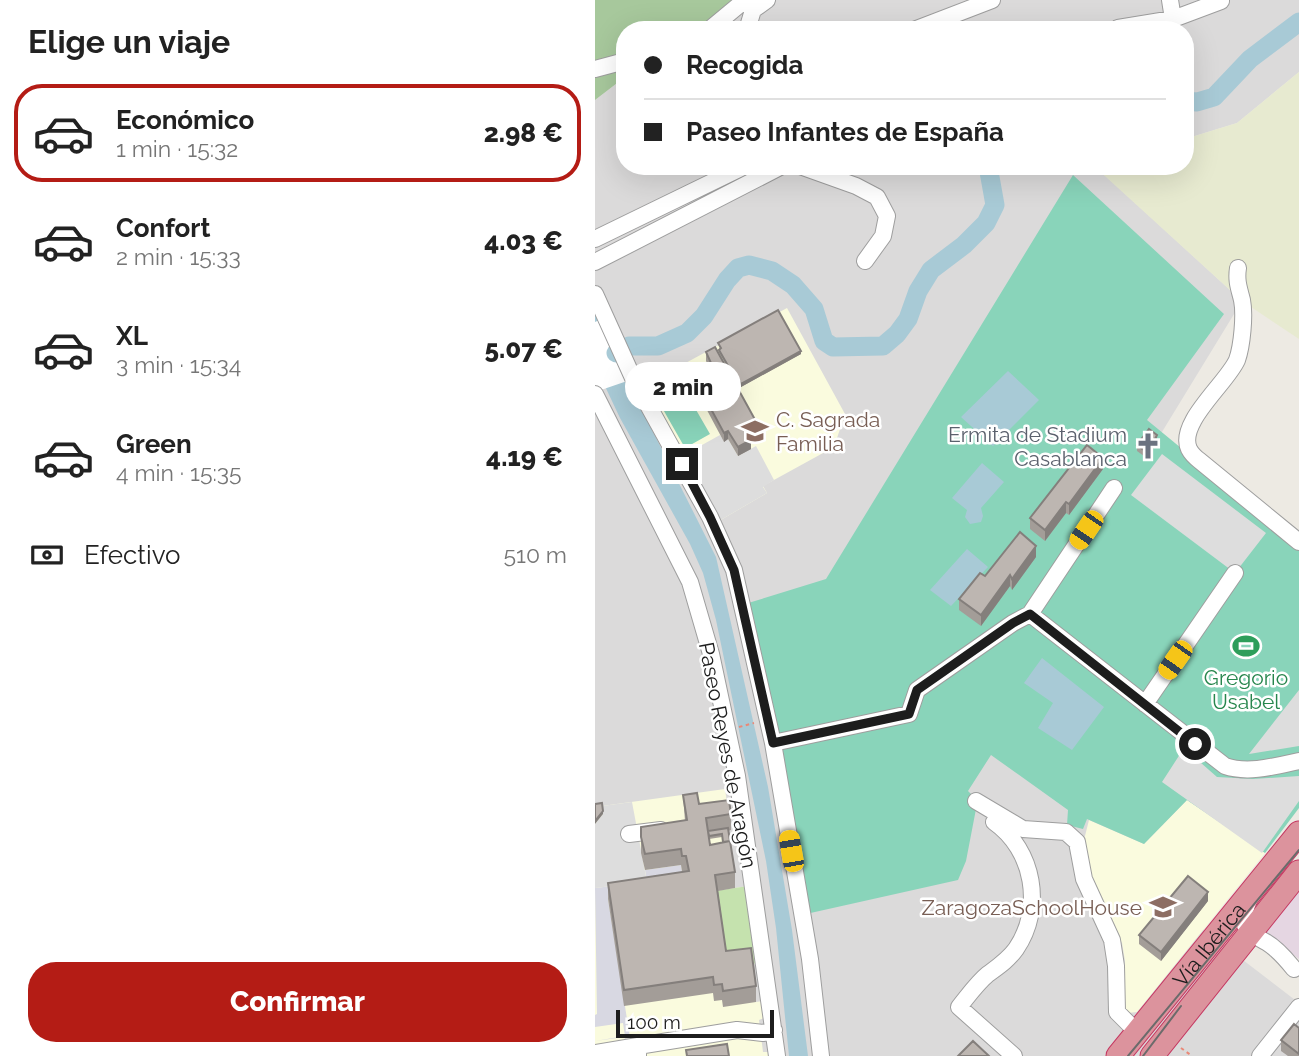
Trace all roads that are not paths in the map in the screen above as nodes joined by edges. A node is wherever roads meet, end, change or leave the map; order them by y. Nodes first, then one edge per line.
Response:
1 (745, 0) edge
2 (767, 0) edge
3 (992, 0) edge
4 (1170, 0) edge
5 (1221, 1) edge
6 (1173, 19) junction
7 (720, 21) edge
8 (750, 21) edge
9 (937, 21) edge
10 (1162, 21) edge
11 (616, 63) edge
12 (595, 69) edge
13 (727, 175) edge
14 (764, 175) edge
15 (824, 175) edge
16 (595, 239) edge
17 (865, 261) dead end
18 (595, 262) edge
19 (1238, 268) dead end
20 (595, 294) edge
21 (597, 397) edge
22 (1114, 488) dead end
23 (1299, 542) edge
24 (1235, 573) dead end
25 (1030, 614) junction
26 (1145, 704) junction
27 (773, 743) junction
28 (1298, 762) edge
29 (979, 808) dead end
30 (677, 828) edge
31 (1016, 832) junction
32 (1299, 833) edge
33 (629, 834) dead end
34 (1299, 873) edge
35 (1255, 888) junction
36 (1215, 934) junction
37 (1254, 936) junction
38 (1297, 971) edge
39 (1299, 1007) edge
40 (1294, 1025) edge
41 (774, 1030) junction
42 (1137, 1032) junction
43 (638, 1051) edge
44 (595, 1053) edge
45 (777, 1056) edge
46 (821, 1056) edge
47 (1014, 1056) edge
48 (1118, 1056) edge
49 (1152, 1056) edge
50 (1261, 1056) edge

1 - 7 street
2 - 8 street
3 - 9 street
4 - 6 street
5 - 6 street
6 - 10 street
11 - 12 street
13 - 16 street
14 - 18 street
15 - 17 street
19 - 23 street
20 - 27 street
21 - 41 street, Paseo Reyes de Aragón
22 - 25 street
24 - 26 street
25 - 26 street
25 - 27 street
26 - 28 street
27 - 46 street
29 - 31 street
30 - 33 street
31 - 42 street
31 - 47 street
32 - 35 highway, Vía Ibérica
34 - 37 highway, Vía Ibérica
35 - 36 highway, Vía Ibérica
35 - 37 street
36 - 37 street
36 - 42 highway, Vía Ibérica
37 - 38 street
37 - 49 highway, Vía Ibérica
39 - 40 street
40 - 50 street
41 - 43 street
41 - 45 street, Paseo Reyes de Aragón
42 - 48 highway, Vía Ibérica
43 - 44 street

